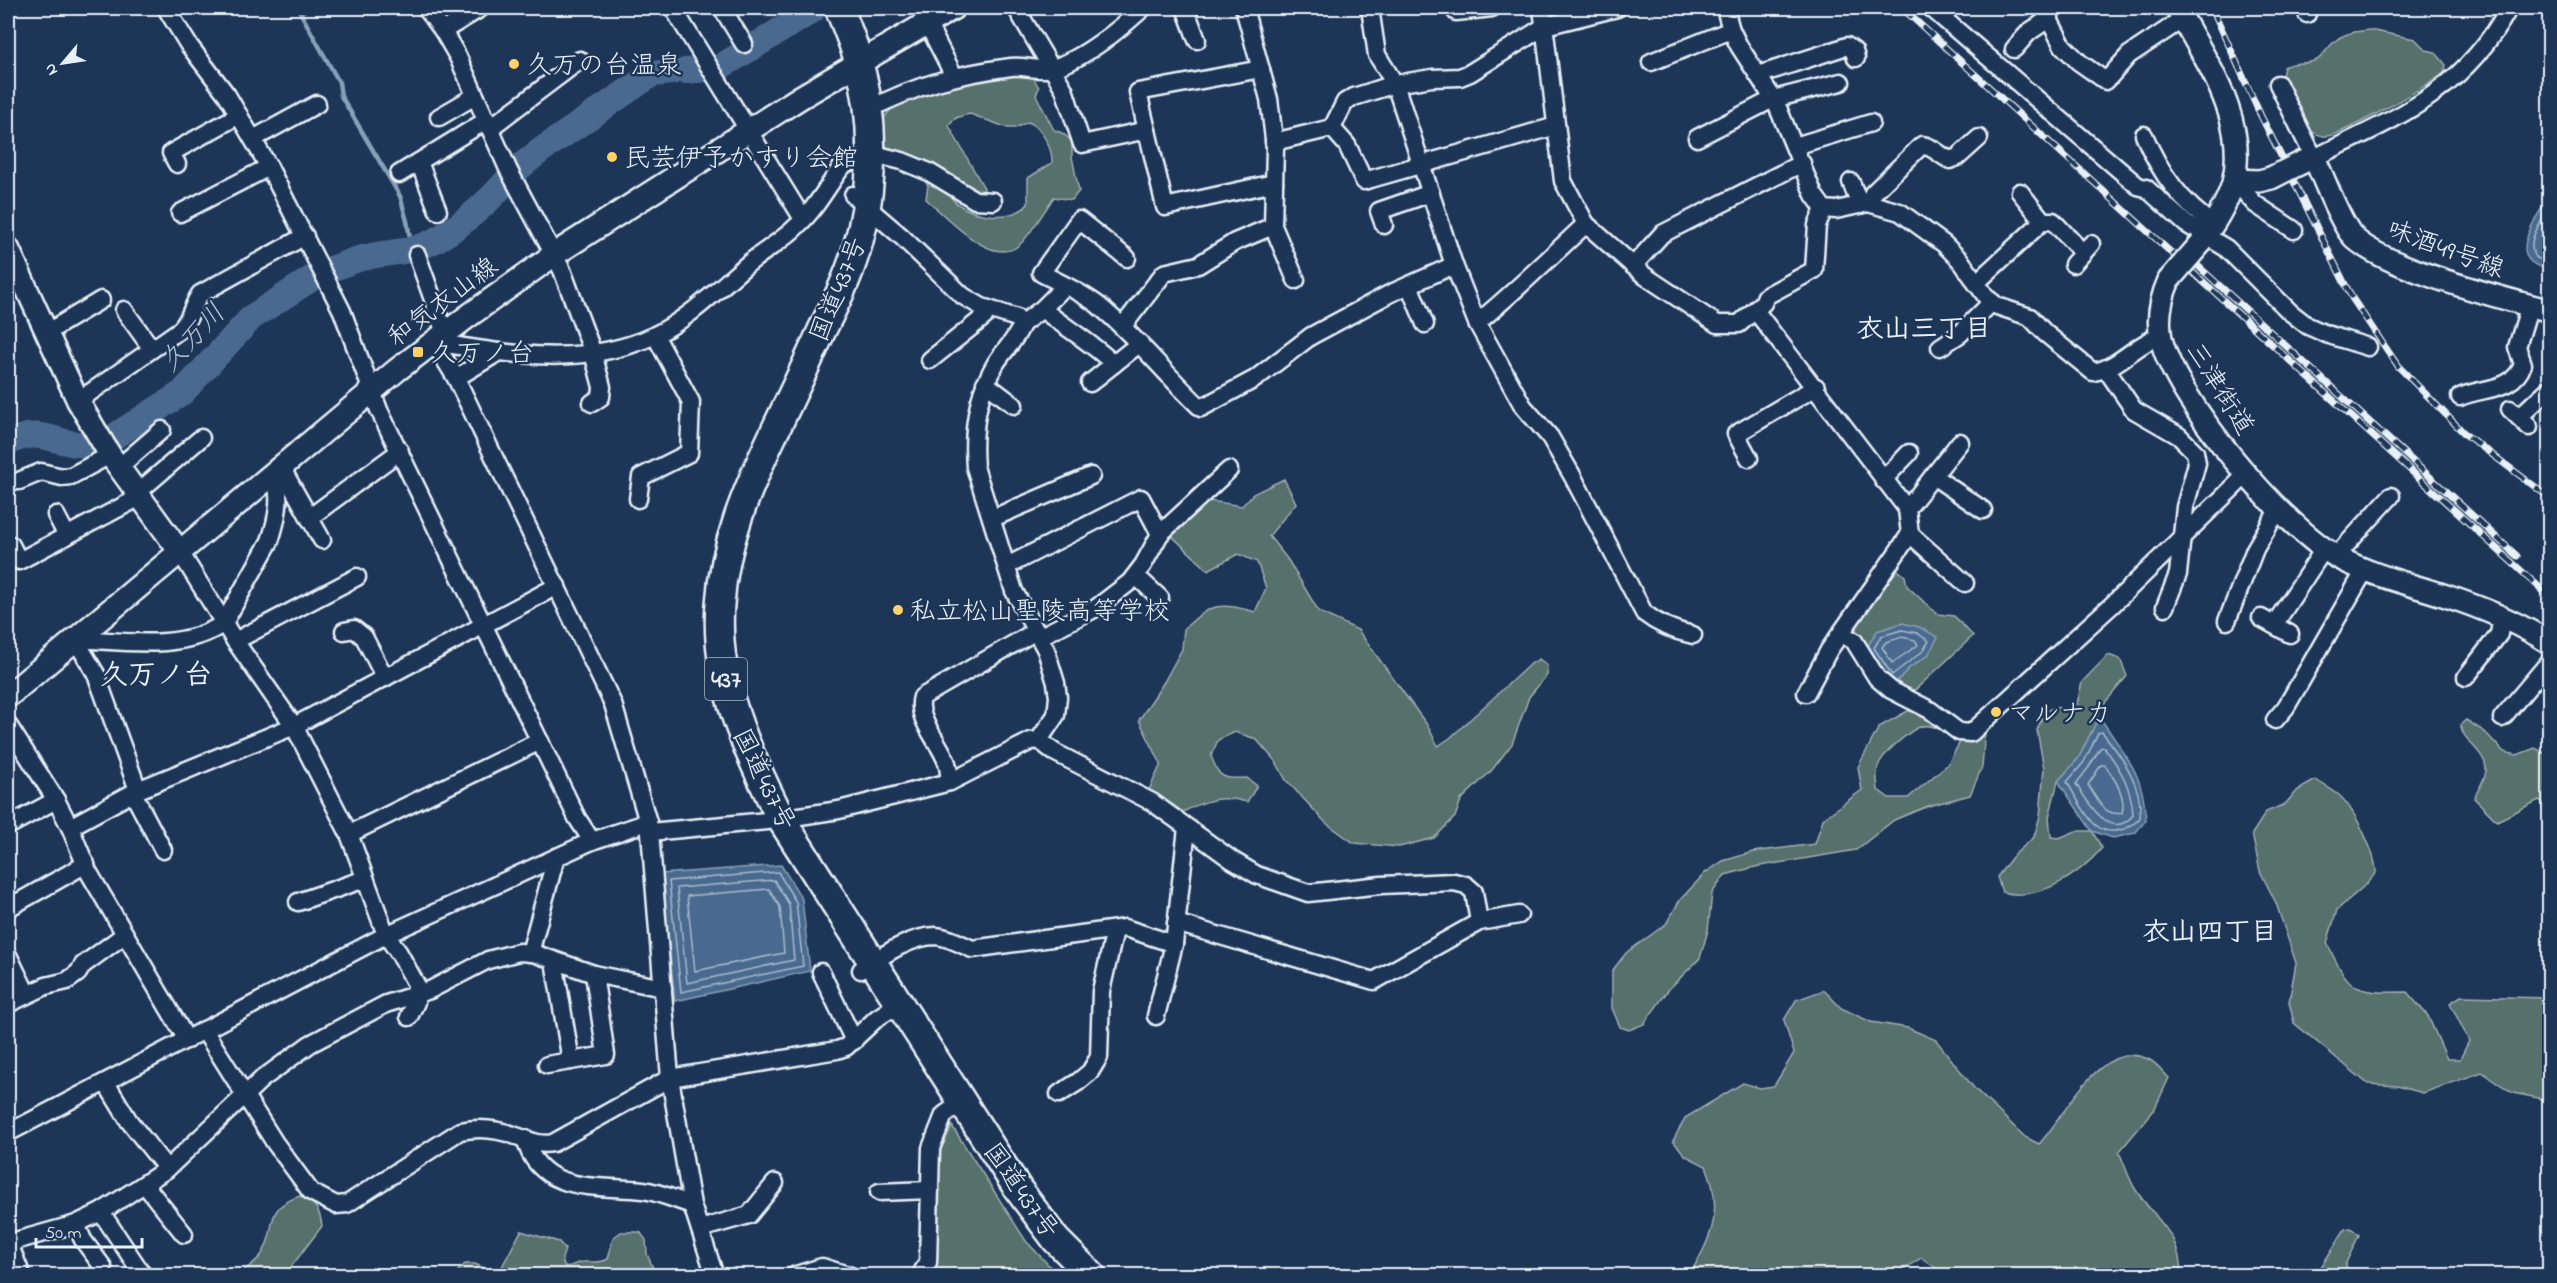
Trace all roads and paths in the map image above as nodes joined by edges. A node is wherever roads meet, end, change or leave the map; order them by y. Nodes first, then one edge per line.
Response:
1 (166, 8) edge
2 (426, 8) edge
3 (481, 8) edge
4 (674, 8) edge
5 (722, 8) edge
6 (825, 8) edge
7 (839, 8) edge
8 (1016, 8) edge
9 (1143, 8) edge
10 (1185, 8) edge
11 (1244, 8) edge
12 (1370, 8) edge
13 (1492, 8) edge
14 (1542, 8) edge
15 (1617, 8) edge
16 (1725, 8) edge
17 (1931, 8) edge
18 (2509, 8) edge
19 (1456, 12) dead end
20 (2046, 13) edge
21 (2180, 13) edge
22 (937, 14) edge
23 (1545, 26) junction
24 (1731, 30) junction
25 (443, 31) junction
26 (1197, 40) dead end
27 (744, 44) dead end
28 (2014, 49) dead end
29 (1856, 58) dead end
30 (580, 60) dead end
31 (1651, 62) dead end
32 (853, 67) junction
33 (1053, 68) junction
34 (1261, 69) junction
35 (1758, 75) junction
36 (954, 76) junction
37 (1841, 82) dead end
38 (1395, 84) junction
39 (2278, 84) dead end
40 (476, 96) junction
41 (1773, 99) junction
42 (317, 104) dead end
43 (868, 110) junction
44 (239, 115) junction
45 (439, 117) dead end
46 (1871, 123) dead end
47 (488, 124) junction
48 (1556, 126) junction
49 (1332, 128) junction
50 (750, 129) junction
51 (1147, 130) junction
52 (2144, 135) dead end
53 (1697, 138) dead end
54 (1978, 138) dead end
55 (253, 139) junction
56 (1274, 142) junction
57 (1795, 146) junction
58 (863, 157) junction
59 (2308, 160) junction
60 (419, 162) junction
61 (1802, 163) junction
62 (177, 164) dead end
63 (1422, 165) junction
64 (269, 167) junction
65 (399, 174) dead end
66 (2234, 180) junction
67 (1851, 182) dead end
68 (1274, 183) junction
69 (2020, 192) dead end
70 (1431, 193) junction
71 (860, 201) junction
72 (993, 201) dead end
73 (186, 204) dead end
74 (1864, 204) junction
75 (1824, 209) junction
76 (438, 211) dead end
77 (803, 219) junction
78 (2043, 221) junction
79 (1586, 224) junction
80 (1384, 225) dead end
81 (1273, 226) junction
82 (2294, 230) dead end
83 (2207, 234) junction
84 (305, 236) junction
85 (8, 248) edge
86 (555, 254) junction
87 (2082, 254) dead end
88 (417, 255) dead end
89 (1127, 258) dead end
90 (1454, 265) junction
91 (1633, 266) junction
92 (1296, 280) dead end
93 (1976, 283) junction
94 (1409, 285) junction
95 (1065, 286) junction
96 (101, 300) dead end
97 (1992, 302) junction
98 (2540, 308) edge
99 (988, 309) junction
100 (1042, 309) junction
101 (124, 310) dead end
102 (1755, 310) junction
103 (1477, 323) junction
104 (1022, 324) junction
105 (1425, 324) dead end
106 (1123, 326) junction
107 (46, 333) junction
108 (655, 335) junction
109 (2160, 336) junction
110 (440, 338) junction
111 (1140, 343) junction
112 (1940, 347) dead end
113 (2368, 347) dead end
114 (152, 349) junction
115 (499, 352) junction
116 (593, 353) junction
117 (930, 360) dead end
118 (1114, 364) junction
119 (2106, 369) junction
120 (456, 378) junction
121 (985, 383) junction
122 (1090, 383) dead end
123 (1816, 387) junction
124 (2550, 388) edge
125 (372, 391) junction
126 (2460, 397) dead end
127 (78, 401) junction
128 (592, 403) dead end
129 (1014, 405) dead end
130 (2519, 418) dead end
131 (162, 430) dead end
132 (201, 438) dead end
133 (1960, 442) dead end
134 (400, 451) junction
135 (1909, 453) dead end
136 (1749, 458) dead end
137 (114, 461) junction
138 (1229, 470) dead end
139 (277, 471) junction
140 (2247, 474) junction
141 (1091, 476) dead end
142 (1933, 476) junction
143 (1883, 480) junction
144 (19, 481) dead end
145 (139, 495) junction
146 (2391, 496) dead end
147 (638, 499) dead end
148 (1907, 509) junction
149 (1983, 510) dead end
150 (2278, 510) junction
151 (56, 514) dead end
152 (309, 518) junction
153 (993, 518) junction
154 (1160, 534) junction
155 (1910, 534) junction
156 (67, 536) junction
157 (2183, 536) junction
158 (322, 540) dead end
159 (11, 545) dead end
160 (180, 552) junction
161 (2330, 553) junction
162 (1007, 566) junction
163 (2365, 570) junction
164 (1136, 576) junction
165 (357, 577) dead end
166 (1965, 583) dead end
167 (556, 586) junction
168 (1160, 598) dead end
169 (2165, 607) dead end
170 (2502, 616) junction
171 (2227, 621) dead end
172 (224, 623) junction
173 (484, 625) junction
174 (344, 631) dead end
175 (1038, 634) junction
176 (1842, 634) junction
177 (2290, 634) dead end
178 (1693, 635) dead end
179 (75, 639) junction
180 (235, 641) junction
181 (2550, 643) edge
182 (2550, 661) edge
183 (2466, 677) dead end
184 (385, 678) junction
185 (1806, 693) dead end
186 (8, 696) edge
187 (2502, 718) dead end
188 (2275, 720) dead end
189 (8, 725) edge
190 (294, 726) junction
191 (1039, 740) junction
192 (540, 741) junction
193 (950, 782) junction
194 (136, 792) junction
195 (56, 800) junction
196 (774, 820) junction
197 (8, 826) edge
198 (649, 827) junction
199 (70, 828) junction
200 (1188, 828) junction
201 (349, 834) junction
202 (592, 841) junction
203 (163, 850) dead end
204 (556, 857) junction
205 (86, 864) junction
206 (365, 879) junction
207 (298, 902) dead end
208 (8, 908) edge
209 (1519, 915) dead end
210 (1479, 922) junction
211 (1176, 924) junction
212 (1115, 930) junction
213 (124, 935) junction
214 (386, 935) junction
215 (1174, 944) junction
216 (530, 953) junction
217 (8, 955) edge
218 (554, 961) junction
219 (867, 966) junction
220 (821, 972) dead end
221 (594, 974) junction
222 (663, 988) junction
223 (27, 994) junction
224 (417, 994) junction
225 (8, 1004) edge
226 (894, 1007) junction
227 (1156, 1016) dead end
228 (409, 1017) dead end
229 (204, 1030) junction
230 (187, 1040) junction
231 (854, 1041) junction
232 (571, 1061) junction
233 (548, 1065) dead end
234 (670, 1078) junction
235 (106, 1083) junction
236 (1059, 1094) dead end
237 (245, 1095) junction
238 (957, 1105) junction
239 (8, 1133) edge
240 (525, 1139) junction
241 (167, 1169) junction
242 (775, 1183) dead end
243 (145, 1185) junction
244 (930, 1190) junction
245 (879, 1192) dead end
246 (692, 1205) junction
247 (101, 1212) junction
248 (76, 1224) junction
249 (700, 1229) junction
250 (184, 1234) dead end
251 (8, 1242) edge
252 (103, 1267) dead end
253 (22, 1275) edge
254 (143, 1275) edge
255 (715, 1275) edge
256 (793, 1275) edge
257 (851, 1275) edge
258 (920, 1275) edge
259 (1071, 1275) edge
260 (1092, 1275) edge

1 - 44 street
2 - 25 street
3 - 25 street
4 - 50 street
5 - 27 street
6 - 32 highway, 国道437号 / 437
7 - 32 highway, 国道437号 / 437
8 - 33 street
9 - 33 street
10 - 26 street
11 - 34 street
12 - 38 street
13 - 19 street
14 - 23 street
15 - 23 street
16 - 24 street
17 - 83 street
18 - 59 street
20 - 21 street
20 - 28 street
21 - 66 street, 三津街道
22 - 32 main road, 和気衣山線
22 - 36 street
23 - 38 street
23 - 48 street
24 - 31 street
24 - 35 street
25 - 40 street
29 - 35 street
30 - 47 street
32 - 43 highway, 国道437号 / 437
32 - 50 main road, 和気衣山線
32 - 58 highway, 国道437号 / 437
33 - 36 street
33 - 51 street
34 - 51 street
34 - 56 street
35 - 41 street
36 - 43 street
37 - 41 street
38 - 49 street
38 - 63 street
39 - 59 street, 味酒49号線
40 - 45 street
40 - 47 street
41 - 53 street
41 - 57 street
42 - 55 street
43 - 58 highway, 国道437号 / 437
44 - 55 street
44 - 62 street
46 - 57 street
47 - 60 street
47 - 86 street
48 - 63 street
48 - 79 street
49 - 56 street
49 - 63 street
50 - 77 street
50 - 86 main road, 和気衣山線
51 - 68 street
52 - 83 street
54 - 74 street
55 - 64 street
56 - 68 street
57 - 61 street
58 - 71 highway, 国道437号 / 437
58 - 72 street
58 - 77 street
59 - 66 street, bridge
59 - 98 street, 味酒49号線
60 - 65 street
60 - 76 street
61 - 75 street
61 - 91 street
63 - 70 street
64 - 73 street
64 - 84 street
66 - 82 street
66 - 83 street, 三津街道
67 - 74 street
68 - 81 street
69 - 78 street
70 - 80 street
70 - 90 street
71 - 99 street
71 - 196 highway, 国道437号 / 437
74 - 75 street
74 - 93 street
75 - 102 street
77 - 108 street
78 - 87 street
78 - 93 street
79 - 91 street
79 - 103 street
81 - 92 street
81 - 106 street
83 - 109 street, 三津街道, bridge
83 - 113 street
84 - 114 street
84 - 125 street
85 - 107 street
86 - 110 main road, 和気衣山線
86 - 116 street
88 - 110 street
89 - 95 street
90 - 94 street
90 - 103 street
91 - 102 street
93 - 97 street
94 - 105 street
94 - 111 street
95 - 100 street
95 - 106 street
96 - 107 street
97 - 112 street
97 - 119 street
98 - 126 street
99 - 104 street
99 - 117 street
100 - 104 street
100 - 118 street
101 - 114 street
102 - 123 street
103 - 178 street
104 - 121 street
106 - 111 street
107 - 127 street
108 - 116 street
108 - 147 street
109 - 119 street
109 - 140 street, 三津街道
110 - 115 street
110 - 120 street
110 - 125 main road, 和気衣山線
111 - 118 street
114 - 127 street
115 - 116 street
115 - 120 street
116 - 128 street
118 - 122 street
119 - 157 street
120 - 167 street
121 - 129 street
121 - 153 street
123 - 136 street
123 - 143 street
124 - 130 street
125 - 134 street
125 - 139 main road, 和気衣山線
127 - 137 street
131 - 137 street
132 - 145 street
133 - 142 street
134 - 152 street
134 - 173 street
135 - 143 street
137 - 144 street
137 - 145 street
138 - 154 street
139 - 152 street
139 - 160 main road, 和気衣山線
139 - 172 street
140 - 150 street, 三津街道
140 - 157 street
141 - 153 street
142 - 148 street
142 - 149 street
143 - 148 street
145 - 156 street
145 - 160 street
146 - 161 street
148 - 155 street
150 - 161 street, 三津街道
150 - 171 street
151 - 156 street
152 - 158 street
153 - 162 street
154 - 162 street
154 - 164 street
155 - 166 street
155 - 176 street
156 - 159 street
157 - 169 street
157 - 176 street
160 - 172 street
160 - 179 main road, 和気衣山線
161 - 163 street, 三津街道
161 - 177 street
162 - 175 street
163 - 170 street, 三津街道
163 - 188 street
164 - 168 street
164 - 175 street
165 - 180 street
167 - 173 street
167 - 198 street
170 - 181 street, 三津街道
170 - 183 street
172 - 179 street
172 - 180 street
173 - 184 street
173 - 192 street
174 - 184 street
175 - 191 street
175 - 193 street
176 - 185 street
179 - 186 main road, 和気衣山線
179 - 194 street
180 - 190 street
182 - 187 street
184 - 190 street
189 - 195 street
190 - 194 street
190 - 201 street
191 - 193 street
191 - 200 street
192 - 201 street
192 - 202 street
193 - 196 street
194 - 199 street
194 - 203 street
195 - 197 street
195 - 199 street
196 - 198 street
196 - 219 highway, 国道437号 / 437
198 - 202 street
198 - 222 street
199 - 205 street
200 - 210 street
200 - 211 street
201 - 206 street
202 - 204 street
204 - 214 street
204 - 216 street
205 - 208 street
205 - 213 street
206 - 207 street
206 - 214 street
209 - 210 street
210 - 211 street
211 - 215 street
212 - 215 street
212 - 219 street
212 - 236 street
213 - 223 street
213 - 230 street
214 - 224 street
214 - 229 street
215 - 227 street
216 - 218 street
216 - 224 street
217 - 223 street
218 - 221 street
218 - 232 street
219 - 226 highway, 国道437号 / 437
220 - 231 street
221 - 222 street
221 - 232 street
222 - 234 street
223 - 225 street
224 - 228 street
224 - 237 street
226 - 231 street
226 - 238 highway, 国道437号 / 437
229 - 230 street
229 - 237 street
230 - 235 street
231 - 234 street
232 - 233 street
234 - 240 street
234 - 246 street
235 - 239 street
235 - 241 street
237 - 240 street
237 - 241 street
238 - 244 street
238 - 259 highway, 国道437号 / 437
238 - 260 highway, 国道437号 / 437
240 - 246 street
241 - 243 street
242 - 249 street
243 - 247 street
243 - 250 street
244 - 245 street
244 - 258 street
246 - 249 street
247 - 248 street
247 - 254 street
248 - 251 street
248 - 252 street
249 - 255 street
251 - 253 street
256 - 257 street

